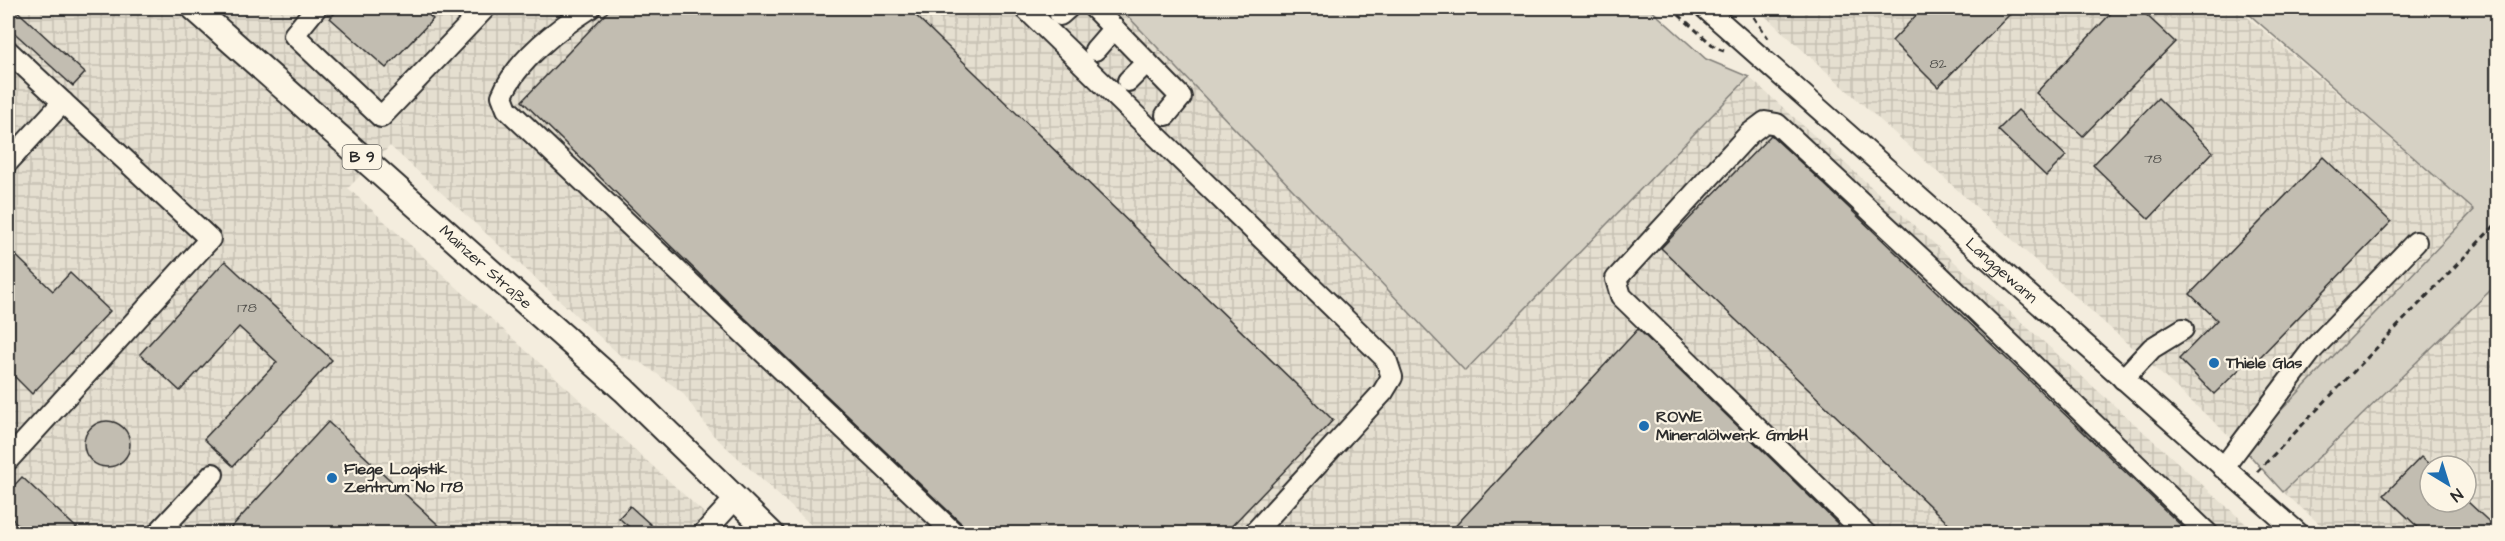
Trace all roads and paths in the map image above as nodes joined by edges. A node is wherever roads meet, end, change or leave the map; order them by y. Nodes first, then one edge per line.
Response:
1 (194, 8) edge
2 (316, 8) edge
3 (485, 8) edge
4 (590, 8) edge
5 (1025, 8) edge
6 (1094, 8) edge
7 (1705, 8) edge
8 (1114, 28) junction
9 (1095, 50) dead end
10 (8, 51) edge
11 (1147, 62) junction
12 (1128, 81) dead end
13 (63, 102) junction
14 (1166, 115) dead end
15 (8, 162) edge
16 (2498, 222) edge
17 (2415, 242) dead end
18 (2182, 329) dead end
19 (2122, 379) junction
20 (8, 460) edge
21 (2223, 468) junction
22 (213, 474) dead end
23 (2243, 486) junction
24 (735, 500) junction
25 (157, 534) edge
26 (703, 534) edge
27 (772, 534) edge
28 (955, 534) edge
29 (1254, 534) edge
30 (1866, 534) edge
31 (2208, 534) edge
32 (2299, 534) edge

1 - 24 main road, Mainzer Straße / B 9
2 - 3 street
4 - 28 street
5 - 29 street
6 - 8 street
7 - 19 street, Langgewann
8 - 9 street
8 - 11 street
10 - 13 street
11 - 12 street
11 - 14 street
13 - 15 street
13 - 20 street
16 - 23 path
17 - 21 street
18 - 19 street
19 - 21 street, Langgewann
21 - 23 street, Langgewann
22 - 25 street
23 - 32 street, Langgewann
24 - 26 street
24 - 27 main road, Mainzer Straße / B 9
30 - 31 street

